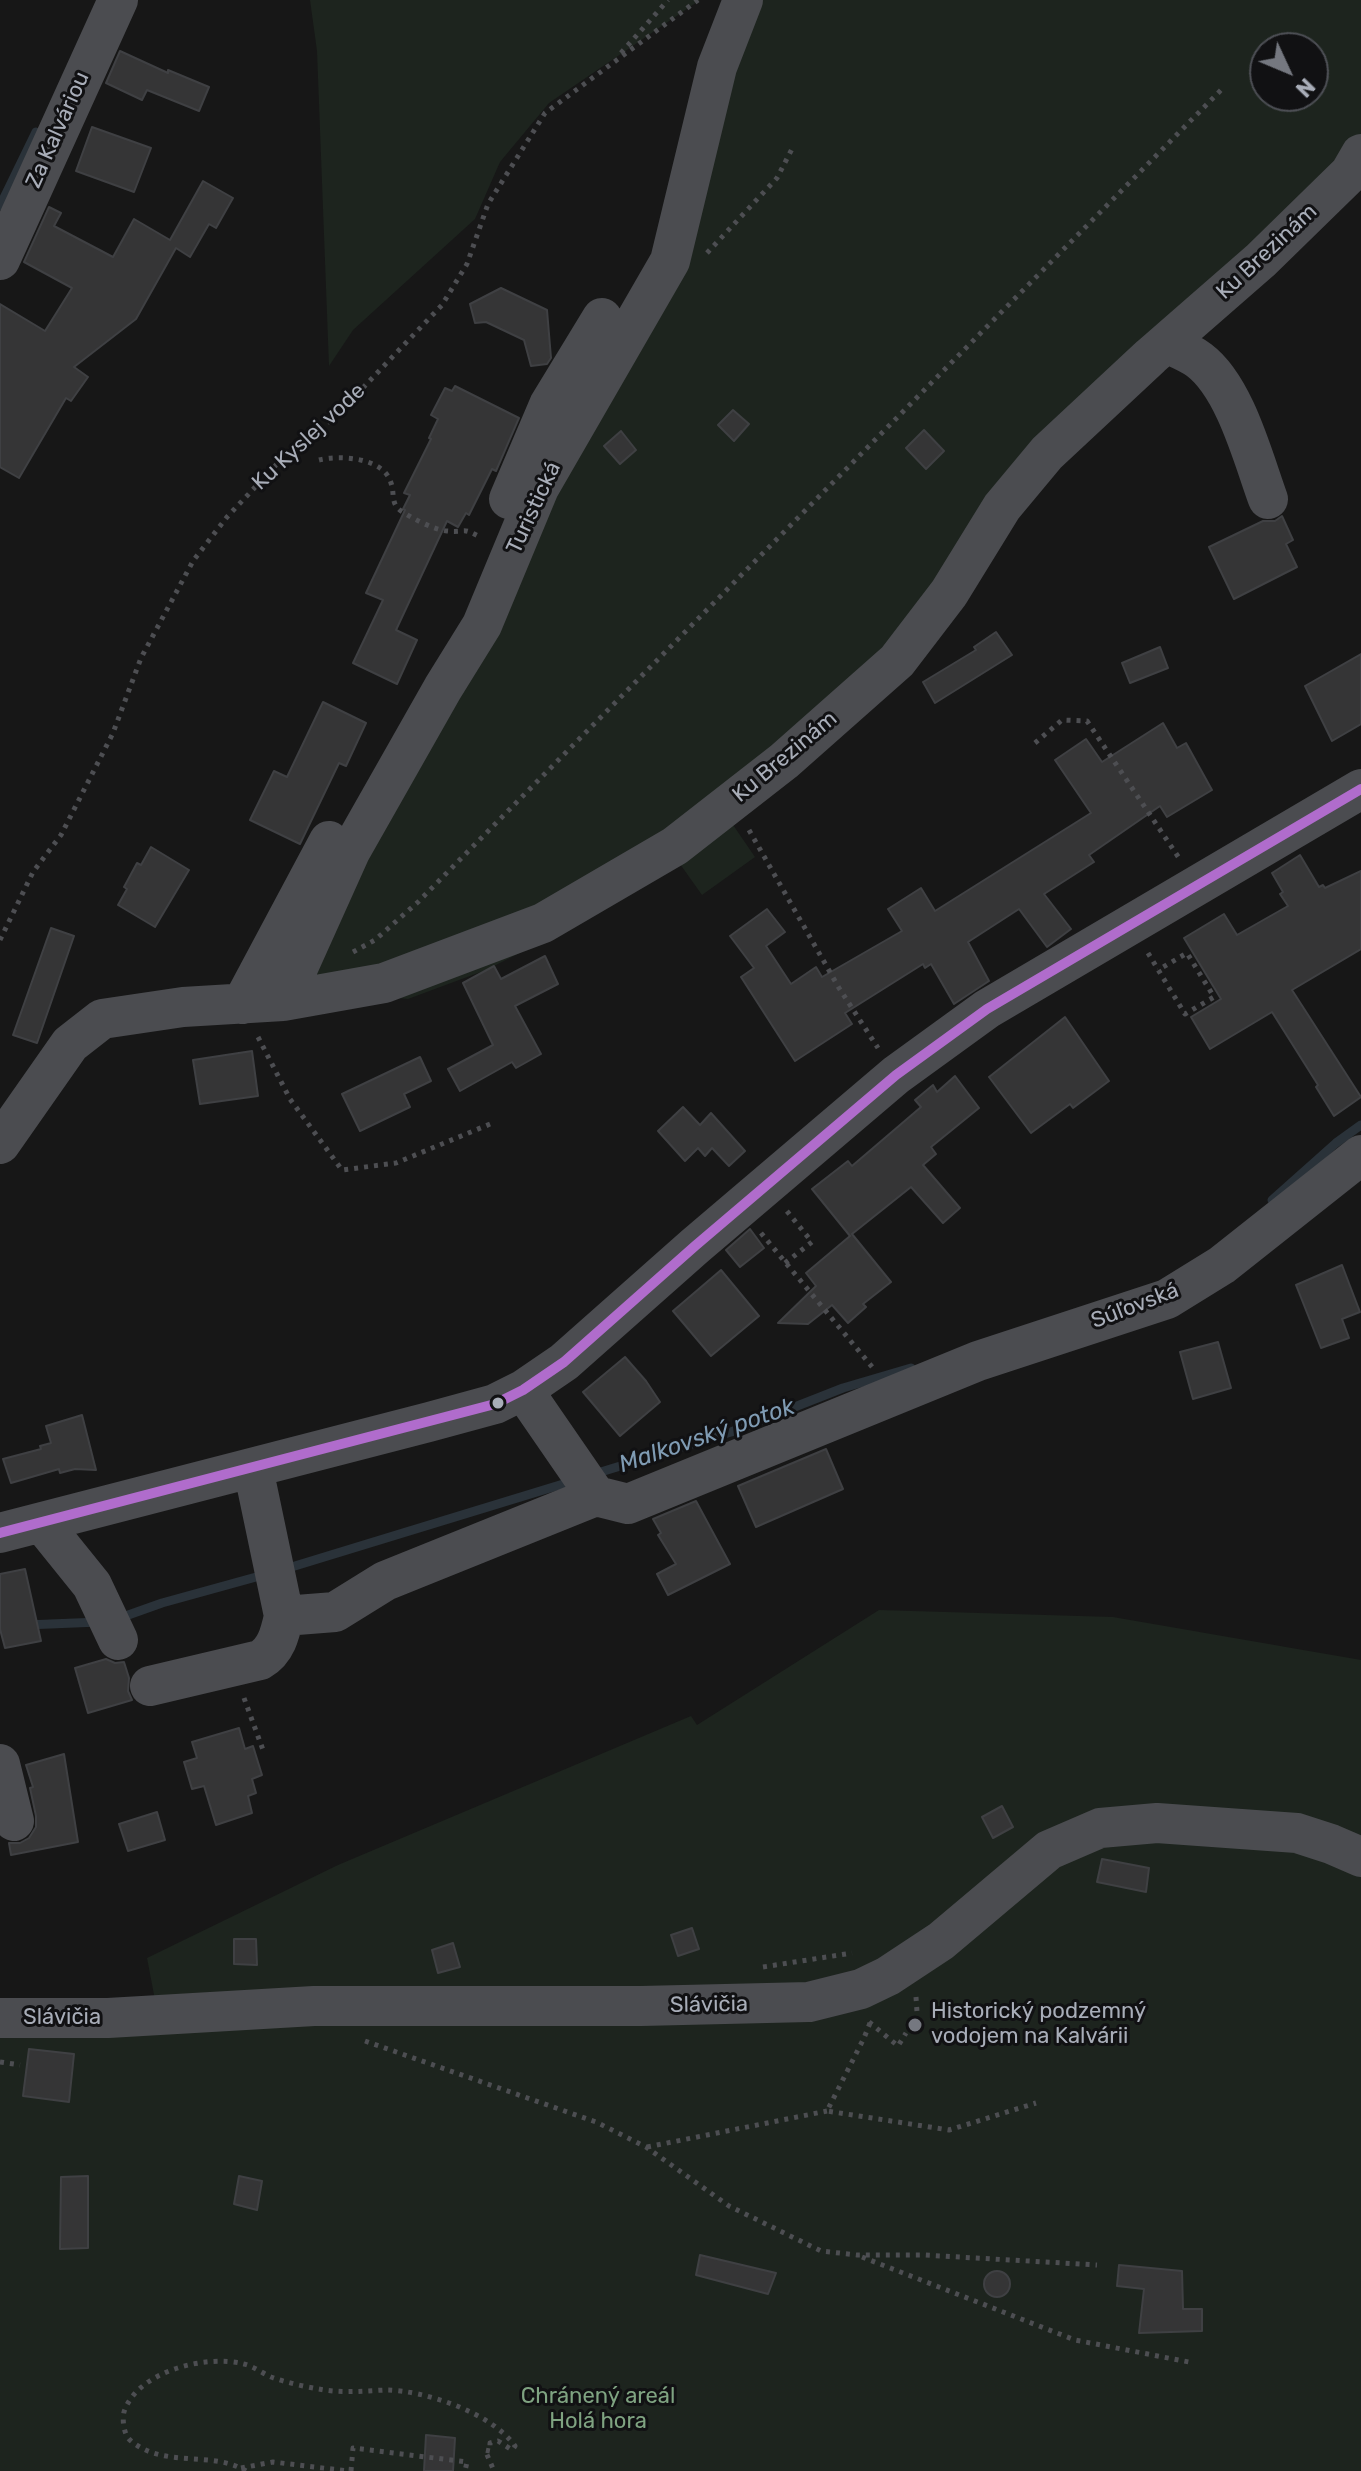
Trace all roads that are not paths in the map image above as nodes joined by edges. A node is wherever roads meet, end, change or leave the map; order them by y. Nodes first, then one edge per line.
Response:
1 (118, 0) edge
2 (743, 0) edge
3 (1361, 154) edge
4 (0, 260) edge
5 (602, 318) dead end
6 (1166, 343) junction
7 (1268, 499) dead end
8 (1361, 789) edge
9 (283, 1001) junction
10 (242, 1004) junction
11 (0, 1144) edge
12 (1361, 1155) edge
13 (523, 1390) junction
14 (253, 1468) junction
15 (596, 1496) junction
16 (42, 1523) junction
17 (0, 1533) edge
18 (278, 1586) junction
19 (118, 1640) dead end
20 (150, 1686) dead end
21 (0, 1764) edge
22 (14, 1821) dead end
23 (1361, 1857) edge
24 (0, 2018) edge

1 - 4 street, Za Kalváriou
2 - 9 street, Turistická
3 - 6 street, Ku Brezinám
5 - 10 street, Turistická
6 - 7 street
6 - 9 street, Ku Brezinám
8 - 13 street
9 - 10 street
10 - 11 street
12 - 15 street, Súľovská
13 - 14 street
13 - 15 street
14 - 16 street
14 - 18 street
15 - 18 street
16 - 17 street
16 - 19 street
18 - 20 street
21 - 22 street
23 - 24 street, Slávičia

